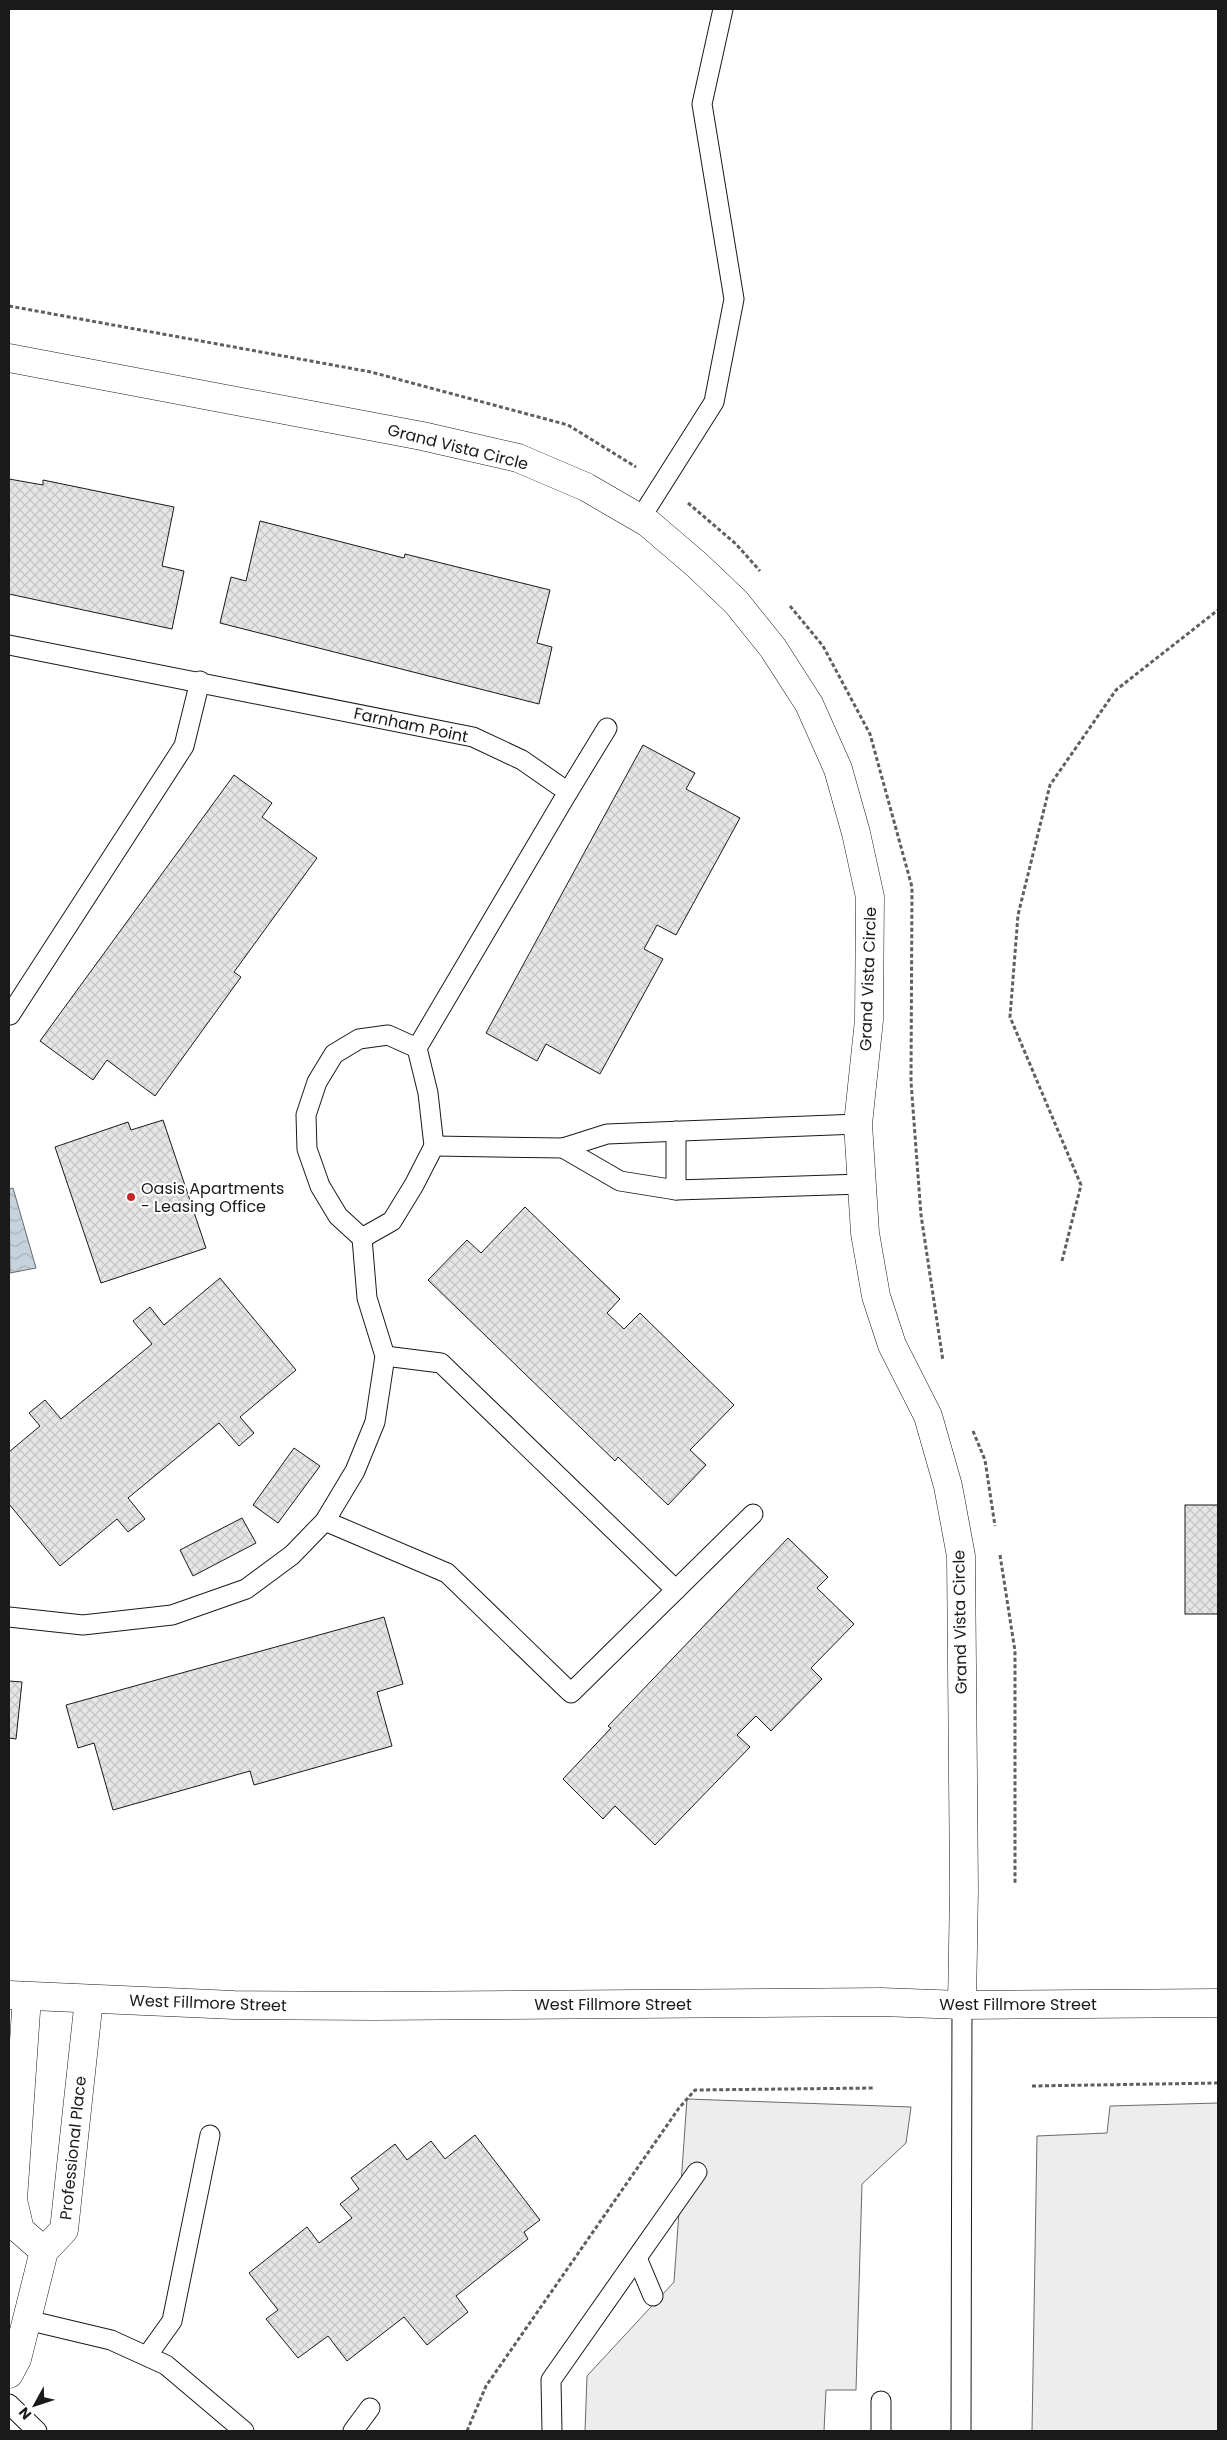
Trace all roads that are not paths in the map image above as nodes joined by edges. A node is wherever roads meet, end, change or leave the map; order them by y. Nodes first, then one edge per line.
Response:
1 (724, 9) edge
2 (9, 358) edge
3 (640, 519) junction
4 (9, 645) edge
5 (200, 681) junction
6 (607, 728) dead end
7 (568, 792) junction
8 (10, 1015) dead end
9 (417, 1048) junction
10 (858, 1124) junction
11 (676, 1131) junction
12 (434, 1146) junction
13 (563, 1148) junction
14 (862, 1184) junction
15 (676, 1190) junction
16 (362, 1238) junction
17 (385, 1356) junction
18 (753, 1514) dead end
19 (325, 1521) junction
20 (676, 1590) junction
21 (9, 1617) edge
22 (18, 1996) edge
23 (89, 1999) junction
24 (1218, 2003) edge
25 (962, 2005) junction
26 (210, 2136) dead end
27 (697, 2172) dead end
28 (44, 2251) junction
29 (636, 2258) junction
30 (652, 2296) dead end
31 (27, 2320) junction
32 (147, 2356) junction
33 (9, 2374) edge
34 (882, 2401) dead end
35 (9, 2404) edge
36 (370, 2408) dead end
37 (37, 2431) edge
38 (244, 2431) edge
39 (352, 2431) edge
40 (552, 2431) edge
41 (881, 2431) edge
42 (961, 2431) edge

1 - 3 lane
2 - 3 street, Grand Vista Circle
3 - 10 street, Grand Vista Circle
4 - 5 lane, Farnham Point
5 - 7 lane, Farnham Point
5 - 8 lane
6 - 7 lane
7 - 9 lane
9 - 12 lane
9 - 16 lane
10 - 11 lane
10 - 14 street, Grand Vista Circle
11 - 13 lane
11 - 15 lane
12 - 13 lane
12 - 16 lane
13 - 15 lane
14 - 15 lane
14 - 25 street, Grand Vista Circle
16 - 17 lane
17 - 19 lane
17 - 20 lane
18 - 20 lane
19 - 20 lane
19 - 21 lane
22 - 23 street, West Fillmore Street
22 - 28 street
23 - 25 street, West Fillmore Street
23 - 28 street, Professional Place
24 - 25 street, West Fillmore Street
25 - 42 lane
26 - 32 lane
27 - 29 lane
28 - 31 street, Professional Place
29 - 30 lane
29 - 40 lane
31 - 32 lane
31 - 33 street, Professional Place
32 - 38 lane
34 - 41 lane
35 - 37 lane
36 - 39 lane

